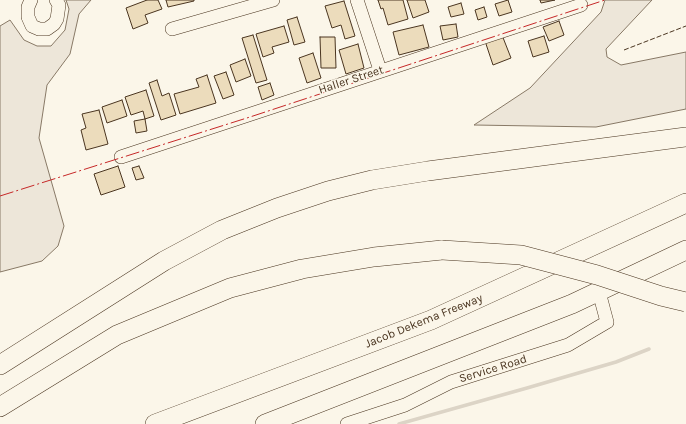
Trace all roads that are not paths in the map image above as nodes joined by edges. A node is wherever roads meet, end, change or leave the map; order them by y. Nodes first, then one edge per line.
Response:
1 (31, 0) edge
2 (56, 0) edge
3 (273, 0) edge
4 (357, 0) edge
5 (257, 2) edge
6 (581, 5) dead end
7 (172, 29) dead end
8 (380, 70) junction
9 (686, 136) edge
10 (121, 157) dead end
11 (686, 203) edge
12 (686, 250) edge
13 (599, 292) junction
14 (686, 302) edge
15 (0, 365) edge
16 (0, 407) edge
17 (155, 424) edge
18 (265, 424) edge
19 (347, 424) edge

1 - 2 street
3 - 5 street
4 - 8 street
5 - 7 street
6 - 8 street, Haller Street
8 - 10 street, Haller Street
9 - 15 highway
11 - 17 highway, Jacob Dekema Freeway
12 - 13 highway
13 - 18 highway
13 - 19 street, Service Road
14 - 16 highway, bridge

